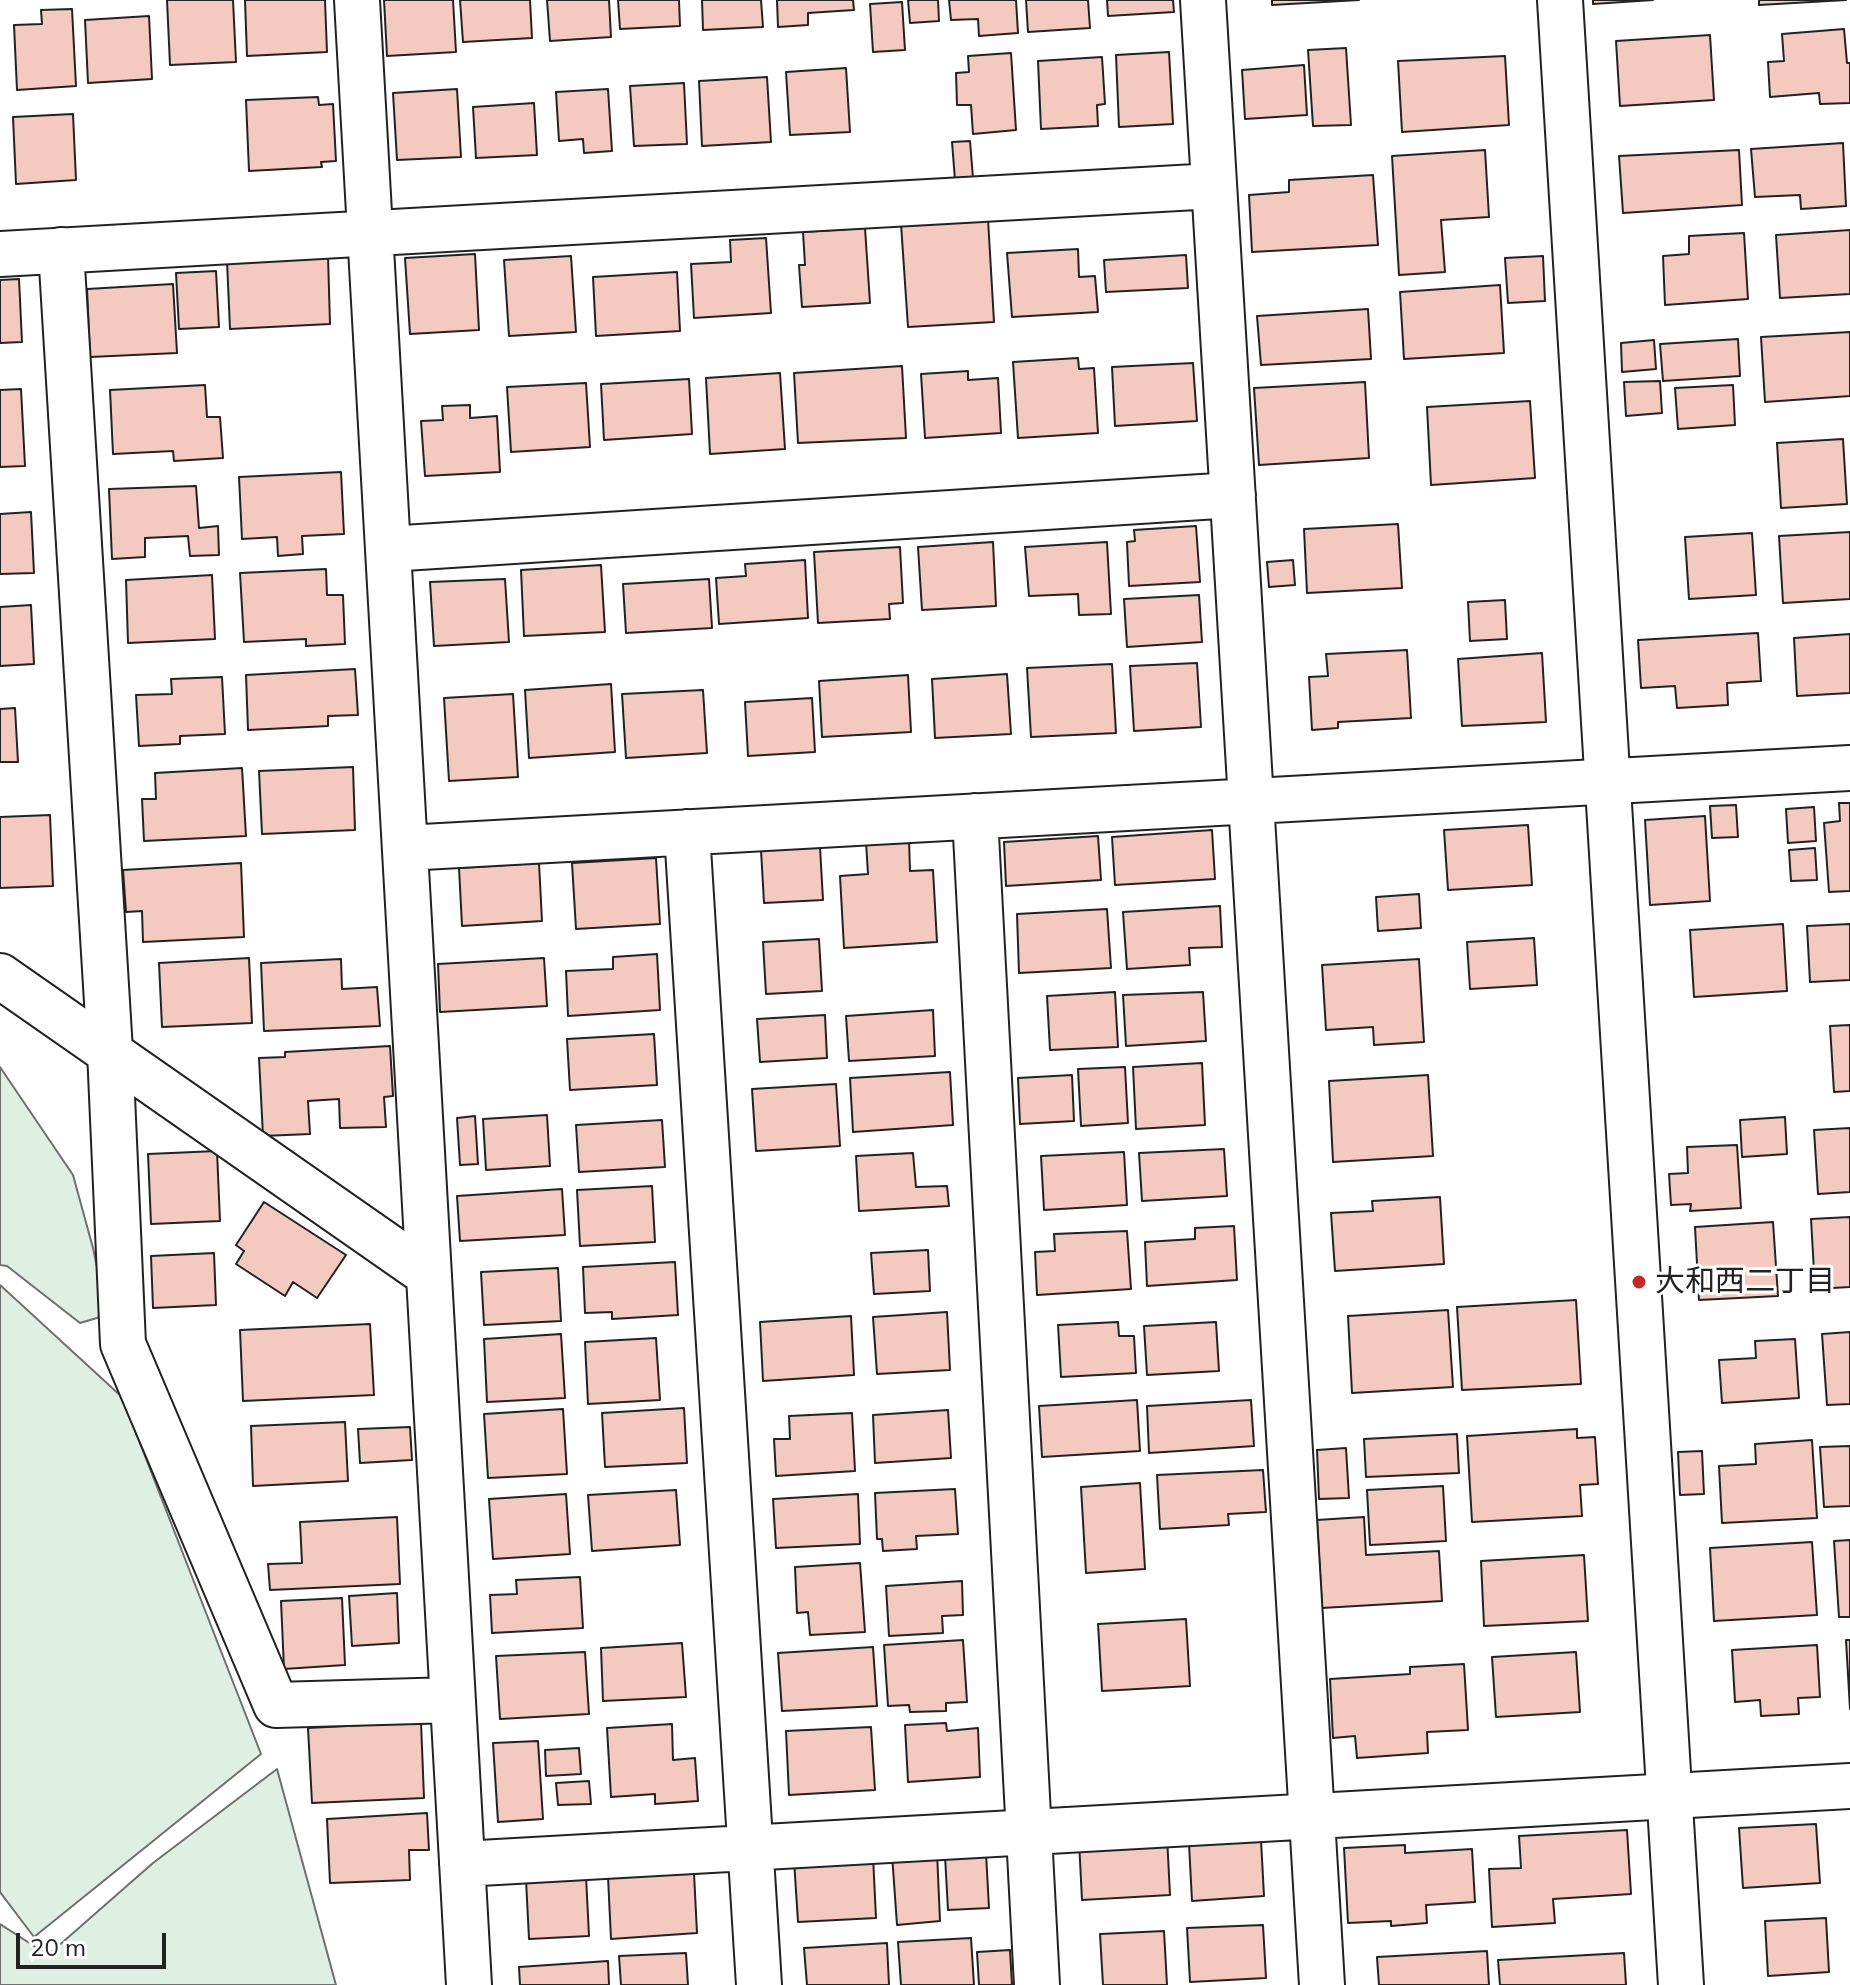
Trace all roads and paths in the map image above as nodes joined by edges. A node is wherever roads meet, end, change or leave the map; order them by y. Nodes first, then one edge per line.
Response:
1 (357, 0) edge
2 (1203, 0) edge
3 (1560, 0) edge
4 (1214, 186) junction
5 (370, 233) junction
6 (61, 250) junction
7 (0, 254) edge
8 (1233, 495) junction
9 (388, 549) junction
10 (1850, 768) edge
11 (1608, 781) junction
12 (1251, 801) junction
13 (975, 816) junction
14 (687, 832) junction
15 (405, 848) junction
16 (0, 976) edge
17 (110, 1051) junction
18 (429, 1275) junction
19 (453, 1700) junction
20 (1850, 1786) edge
21 (1670, 1796) junction
22 (1312, 1816) junction
23 (1029, 1832) junction
24 (750, 1847) junction
25 (462, 1864) junction
26 (469, 1985) edge
27 (759, 1985) edge
28 (1037, 1985) edge
29 (1322, 1985) edge
30 (1681, 1985) edge

1 - 5 street
2 - 4 street
3 - 11 street
4 - 5 street
4 - 8 street
5 - 6 street
5 - 9 street
6 - 7 street
6 - 17 street
8 - 9 street
8 - 12 street
9 - 15 street
10 - 11 street
11 - 12 street
11 - 21 street
12 - 13 street
12 - 22 street
13 - 14 street
13 - 23 street
14 - 15 street
14 - 24 street
15 - 18 street
16 - 17 street
17 - 18 street
17 - 19 street
18 - 19 street
19 - 25 street
20 - 21 street
21 - 22 street
21 - 30 street
22 - 23 street
22 - 29 street
23 - 24 street
23 - 28 street
24 - 25 street
24 - 27 street
25 - 26 street

